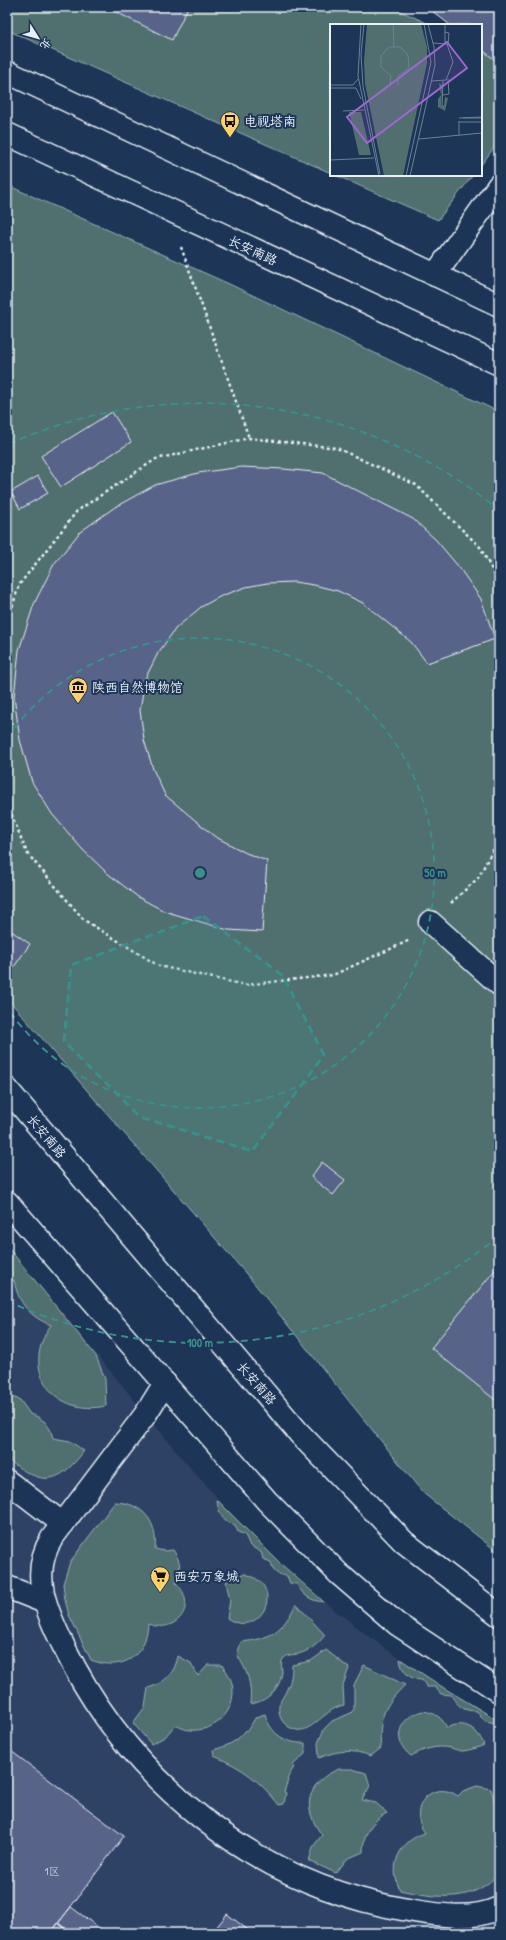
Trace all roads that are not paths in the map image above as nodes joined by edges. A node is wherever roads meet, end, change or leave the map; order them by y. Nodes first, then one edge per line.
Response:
1 (7, 72) edge
2 (7, 134) edge
3 (499, 185) edge
4 (435, 275) junction
5 (499, 304) edge
6 (499, 364) edge
7 (430, 922) road end
8 (499, 984) edge
9 (7, 1089) edge
10 (7, 1202) edge
11 (165, 1383) junction
12 (7, 1481) edge
13 (63, 1524) junction
14 (7, 1587) edge
15 (45, 1602) junction
16 (499, 1615) edge
17 (499, 1691) edge
18 (499, 1908) edge
19 (460, 1924) edge

1 - 4 main road
2 - 6 main road, 长安南路
3 - 4 main road
4 - 5 main road
7 - 8 main road
9 - 16 main road, 长安南路
10 - 11 main road
11 - 13 main road
11 - 17 main road
12 - 13 main road
13 - 15 main road
14 - 15 main road
15 - 19 main road
18 - 19 main road

